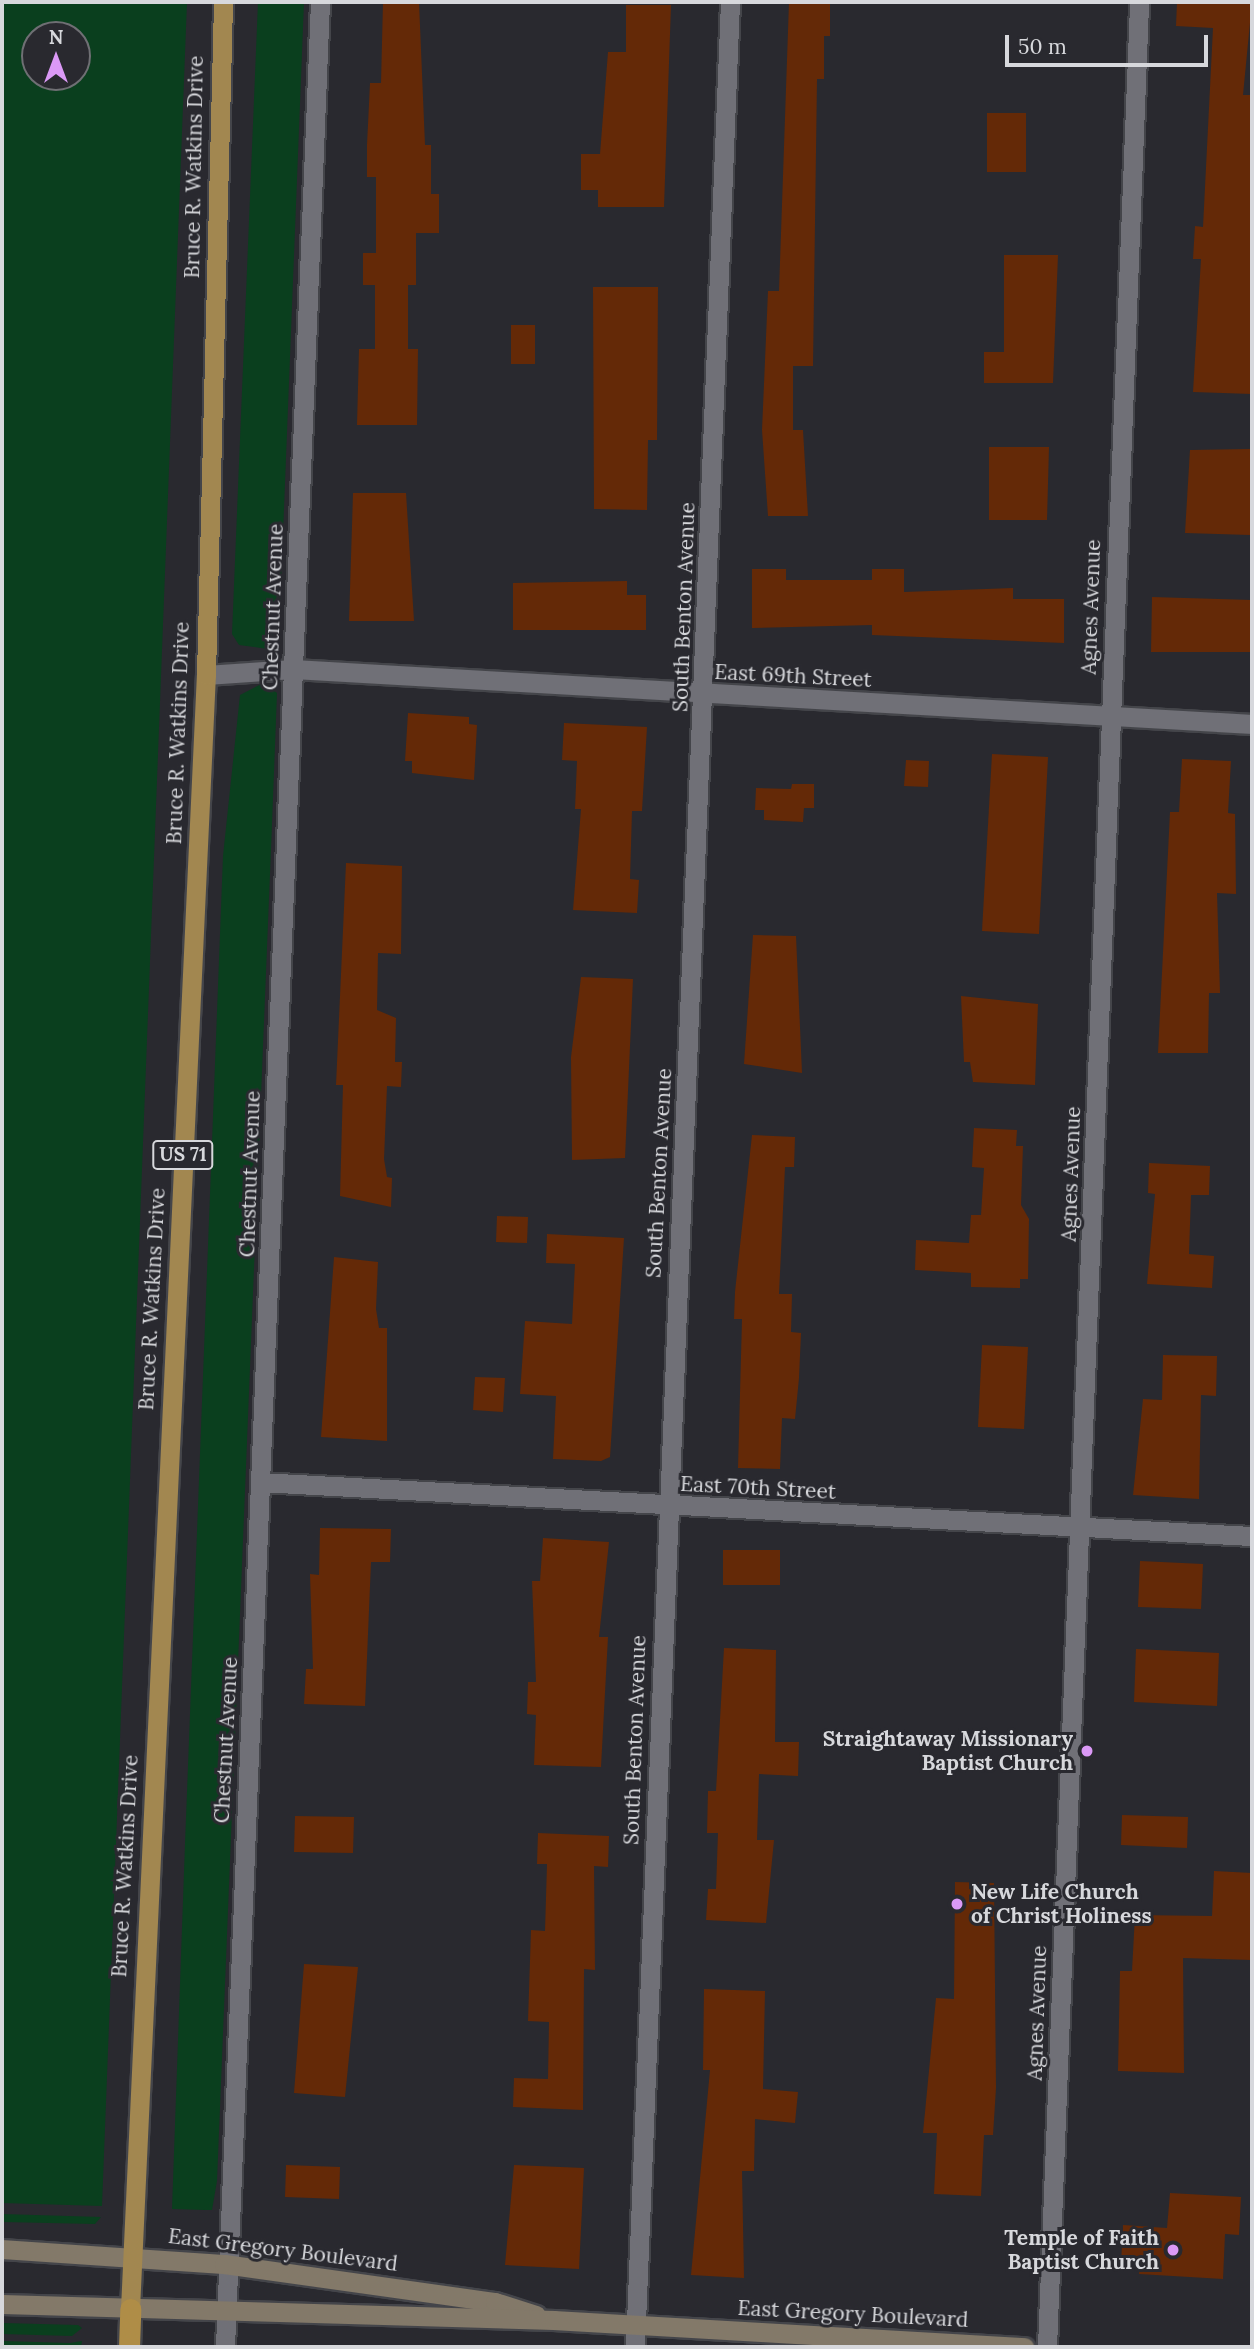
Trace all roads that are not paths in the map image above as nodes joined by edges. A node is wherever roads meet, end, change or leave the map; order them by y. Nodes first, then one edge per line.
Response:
1 (223, 2) edge
2 (320, 2) edge
3 (730, 2) edge
4 (1139, 2) edge
5 (293, 668) junction
6 (206, 675) junction
7 (703, 694) junction
8 (1110, 715) junction
9 (1252, 724) edge
10 (260, 1482) junction
11 (667, 1506) junction
12 (1080, 1529) junction
13 (1252, 1536) edge
14 (2, 2249) edge
15 (131, 2254) junction
16 (224, 2264) junction
17 (2, 2304) edge
18 (130, 2309) junction
19 (226, 2313) junction
20 (554, 2320) junction
21 (636, 2324) junction
22 (129, 2347) edge
23 (225, 2347) edge
24 (635, 2347) edge
25 (1024, 2347) edge
26 (1047, 2347) edge

1 - 6 highway, Bruce R. Watkins Drive / US 71
2 - 5 street, Chestnut Avenue
3 - 7 street, South Benton Avenue
4 - 8 street, Agnes Avenue
5 - 6 street, East 69th Street
5 - 7 street, East 69th Street
5 - 10 street, Chestnut Avenue
6 - 15 highway, Bruce R. Watkins Drive / US 71
7 - 8 street, East 69th Street
7 - 11 street, South Benton Avenue
8 - 9 street, East 69th Street
8 - 12 street, Agnes Avenue
10 - 11 street, East 70th Street
10 - 16 street, Chestnut Avenue
11 - 12 street, East 70th Street
11 - 21 street, South Benton Avenue
12 - 13 street, East 70th Street
12 - 26 street, Agnes Avenue
14 - 15 main road, East Gregory Boulevard
15 - 16 main road, East Gregory Boulevard
15 - 18 highway, Bruce R. Watkins Drive / US 71
16 - 19 street, Chestnut Avenue
16 - 20 main road, East Gregory Boulevard
17 - 18 main road, East Gregory Boulevard
18 - 19 main road, East Gregory Boulevard
18 - 22 highway, Bruce R. Watkins Drive / US 71
19 - 20 main road, East Gregory Boulevard
19 - 23 street, Chestnut Avenue
20 - 21 main road, East Gregory Boulevard
21 - 24 street, South Benton Avenue
21 - 25 main road, East Gregory Boulevard

